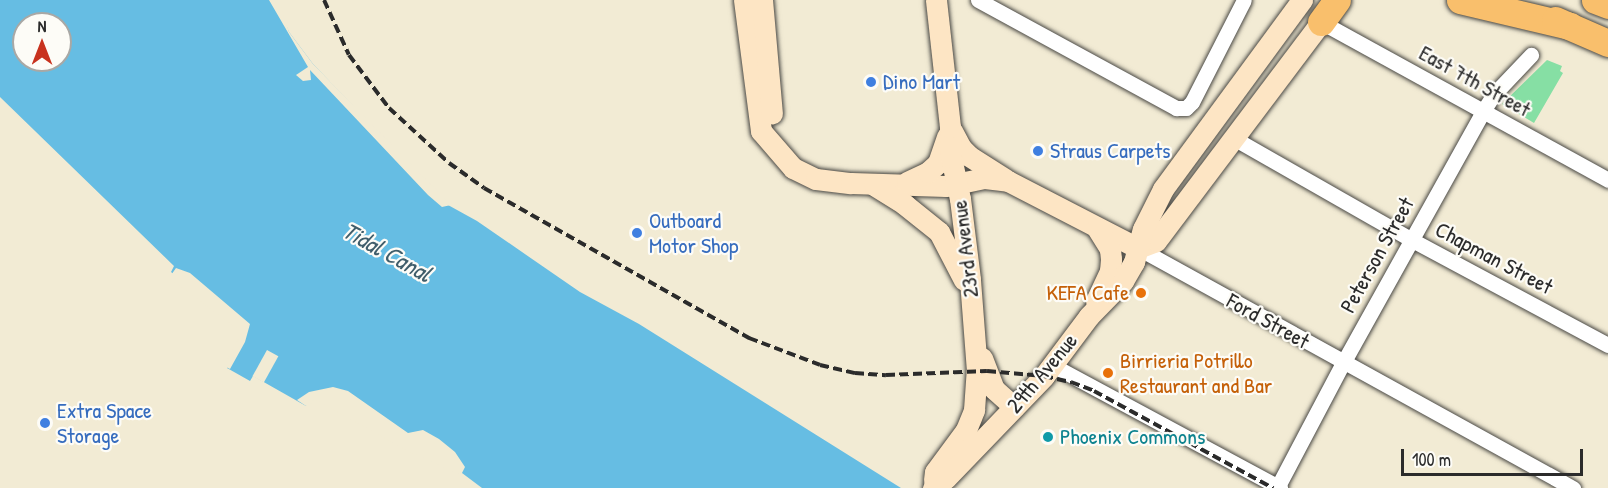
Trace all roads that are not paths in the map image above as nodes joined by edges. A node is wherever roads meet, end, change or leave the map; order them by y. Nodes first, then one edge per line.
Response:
1 (744, 0) edge
2 (762, 0) edge
3 (936, 0) edge
4 (978, 0) edge
5 (1244, 0) edge
6 (1302, 0) edge
7 (1337, 0) edge
8 (1460, 0) edge
9 (1510, 0) edge
10 (1595, 0) edge
11 (1608, 5) edge
12 (1321, 22) junction
13 (1570, 26) junction
14 (1607, 45) edge
15 (1532, 55) dead end
16 (1484, 111) junction
17 (950, 127) junction
18 (1235, 139) junction
19 (776, 144) junction
20 (1608, 180) edge
21 (1008, 181) junction
22 (906, 183) junction
23 (957, 184) junction
24 (874, 185) junction
25 (1096, 228) junction
26 (1412, 240) junction
27 (1138, 248) junction
28 (970, 294) junction
29 (1089, 316) junction
30 (976, 340) junction
31 (1608, 345) edge
32 (1342, 363) junction
33 (1052, 365) junction
34 (1014, 408) junction
35 (933, 488) edge
36 (1275, 488) edge
37 (1572, 488) edge

1 - 19 main road, Ford Street
2 - 19 main road
3 - 17 main road, 23rd Avenue
4 - 5 street
6 - 27 main road, 29th Avenue
7 - 12 highway
8 - 13 highway
9 - 13 highway
10 - 11 highway
12 - 16 street, East 7th Street
12 - 18 main road
13 - 14 highway
15 - 16 street, Peterson Street
16 - 20 street, East 7th Street
16 - 26 street, Peterson Street
17 - 21 main road
17 - 22 main road
17 - 23 main road, 23rd Avenue
18 - 26 street, Chapman Street
18 - 27 main road
19 - 24 main road, Ford Street
21 - 23 main road, Ford Street
21 - 25 main road, Ford Street
22 - 23 main road, Ford Street
22 - 24 main road, Ford Street
23 - 28 main road, 23rd Avenue
24 - 28 main road
25 - 27 main road, Ford Street
25 - 29 main road
26 - 31 street, Chapman Street
26 - 32 street, Peterson Street
27 - 29 main road, 29th Avenue
27 - 32 street, Ford Street
28 - 30 main road, 23rd Avenue
29 - 33 main road, 29th Avenue
30 - 34 main road
30 - 35 main road, 23rd Avenue
32 - 36 street, Peterson Street
32 - 37 street, Ford Street
33 - 34 main road, 29th Avenue
33 - 36 street
34 - 35 main road, 29th Avenue

